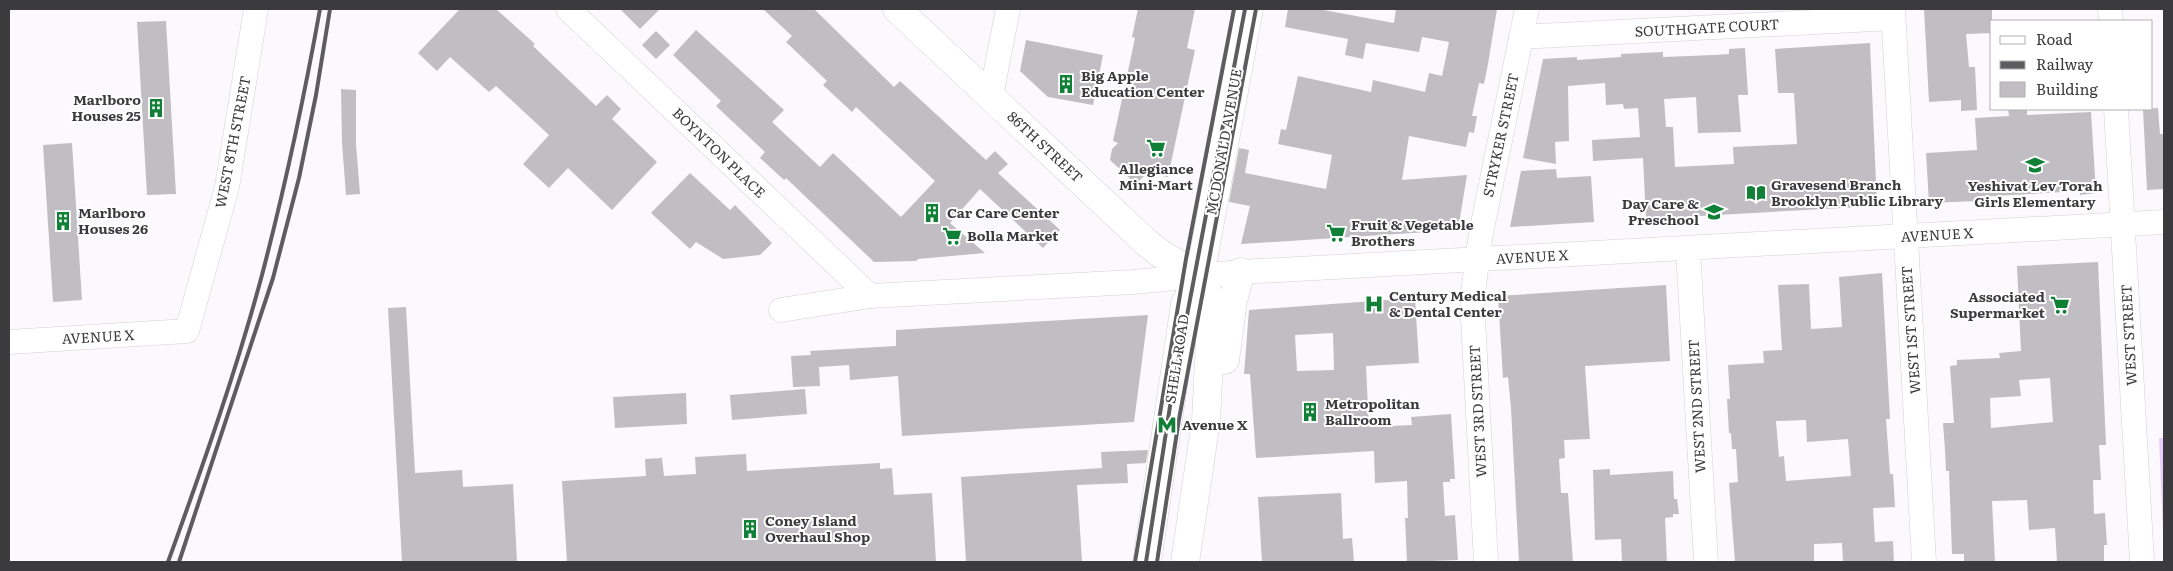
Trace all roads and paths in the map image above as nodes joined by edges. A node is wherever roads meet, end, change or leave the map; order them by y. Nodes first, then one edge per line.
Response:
1 (256, 9) edge
2 (568, 9) edge
3 (897, 9) edge
4 (1008, 9) edge
5 (1249, 9) edge
6 (1527, 9) edge
7 (1893, 13) edge
8 (1521, 37) junction
9 (990, 96) junction
10 (2116, 110) edge
11 (2164, 222) edge
12 (2123, 224) junction
13 (1904, 237) junction
14 (1688, 249) junction
15 (1477, 261) junction
16 (1241, 272) junction
17 (1200, 276) junction
18 (870, 296) junction
19 (782, 310) dead end
20 (187, 331) joint
21 (9, 342) edge
22 (1206, 421) junction
23 (1147, 562) edge
24 (1185, 562) edge
25 (1486, 562) edge
26 (1706, 562) edge
27 (1924, 562) edge
28 (2142, 562) edge

1 - 20 street, WEST 8TH STREET
2 - 18 street, BOYNTON PLACE
3 - 9 main road, 86TH STREET
4 - 9 street
5 - 17 main road, MCDONALD AVENUE
6 - 8 street, STRYKER STREET
7 - 8 street, SOUTHGATE COURT
7 - 13 street, WEST 1ST STREET
8 - 15 street, STRYKER STREET
9 - 17 main road, 86TH STREET
10 - 12 street, WEST STREET
11 - 12 street, AVENUE X
12 - 13 street, AVENUE X
12 - 28 street, WEST STREET
13 - 14 street, AVENUE X
13 - 27 street, WEST 1ST STREET
14 - 15 street, AVENUE X
14 - 26 street, WEST 2ND STREET
15 - 16 street, AVENUE X
15 - 25 street, WEST 3RD STREET
16 - 17 street, AVENUE X
16 - 22 main road, SHELL ROAD
17 - 18 street, AVENUE X
17 - 22 main road, SHELL ROAD
17 - 23 main road, SHELL ROAD
18 - 19 street, AVENUE X
20 - 21 street, AVENUE X
22 - 24 main road, SHELL ROAD

